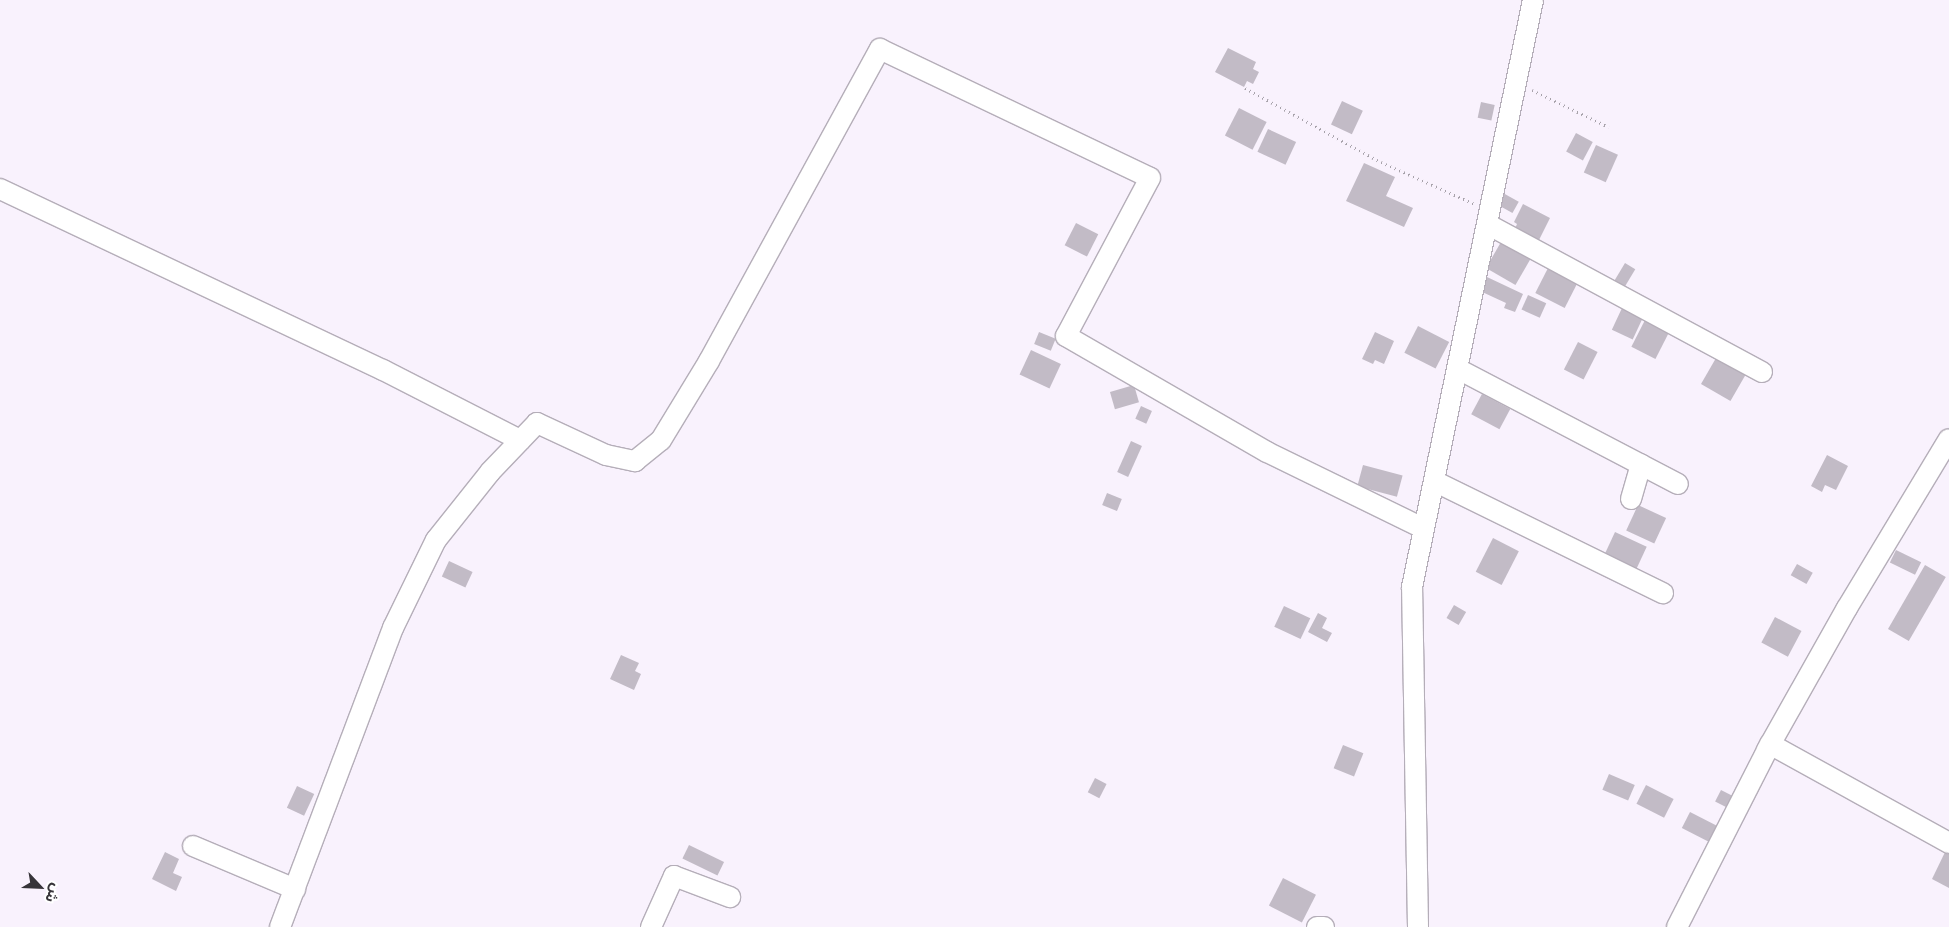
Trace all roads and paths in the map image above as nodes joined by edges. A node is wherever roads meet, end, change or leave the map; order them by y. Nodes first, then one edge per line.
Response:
1 (1533, 0) edge
2 (1516, 83) junction
3 (1245, 88) dead end
4 (1609, 127) dead end
5 (0, 189) edge
6 (1490, 218) junction
7 (1458, 369) junction
8 (1762, 372) dead end
9 (1949, 439) edge
10 (520, 440) junction
11 (1641, 464) junction
12 (1434, 481) junction
13 (1678, 484) dead end
14 (1631, 499) dead end
15 (1423, 528) junction
16 (1662, 593) dead end
17 (1770, 744) junction
18 (1949, 843) edge
19 (193, 846) dead end
20 (295, 889) junction
21 (730, 897) dead end
22 (280, 927) edge
23 (651, 927) edge
24 (1317, 927) edge
25 (1324, 927) edge
26 (1418, 927) edge
27 (1677, 927) edge

1 - 2 street
2 - 4 path
2 - 6 street
3 - 6 path
5 - 10 street
6 - 7 street
6 - 8 street
7 - 11 street
7 - 12 street
9 - 17 street
10 - 15 street
10 - 20 street
11 - 13 street
11 - 14 street
12 - 15 street
12 - 16 street
15 - 26 street
17 - 18 street
17 - 27 street
19 - 20 street
20 - 22 street
21 - 23 street
24 - 25 street

